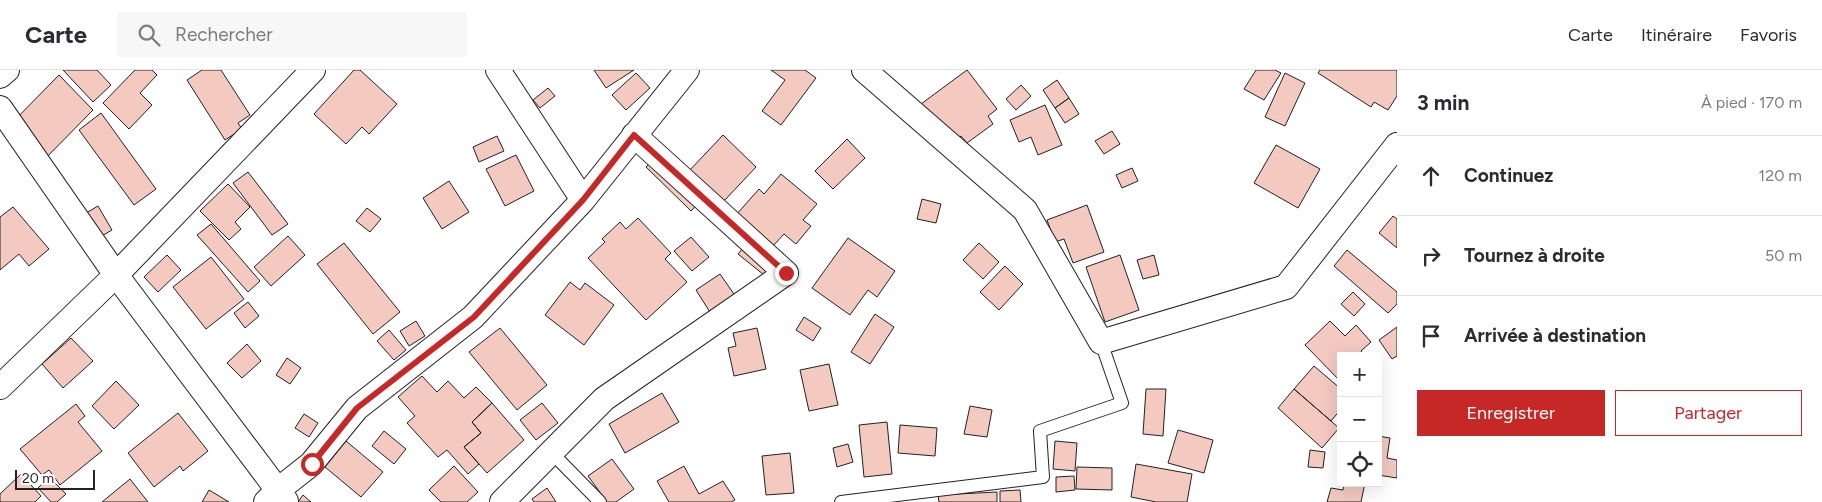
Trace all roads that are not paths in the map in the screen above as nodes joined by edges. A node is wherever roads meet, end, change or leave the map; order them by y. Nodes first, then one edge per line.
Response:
1 (7, 70) edge
2 (313, 70) edge
3 (498, 70) edge
4 (687, 70) edge
5 (864, 70) edge
6 (0, 76) edge
7 (0, 108) edge
8 (634, 135) junction
9 (1397, 145) edge
10 (583, 200) junction
11 (116, 275) junction
12 (1101, 342) junction
13 (0, 387) edge
14 (551, 452) junction
15 (277, 498) edge
16 (502, 502) edge
17 (600, 502) edge
18 (841, 502) edge

1 - 6 street
2 - 11 street
3 - 10 street
4 - 8 street
5 - 12 street
7 - 11 street
8 - 10 street
8 - 14 street
9 - 12 street
10 - 15 street
11 - 13 street
11 - 15 street
12 - 18 lane
14 - 16 street
14 - 17 lane

